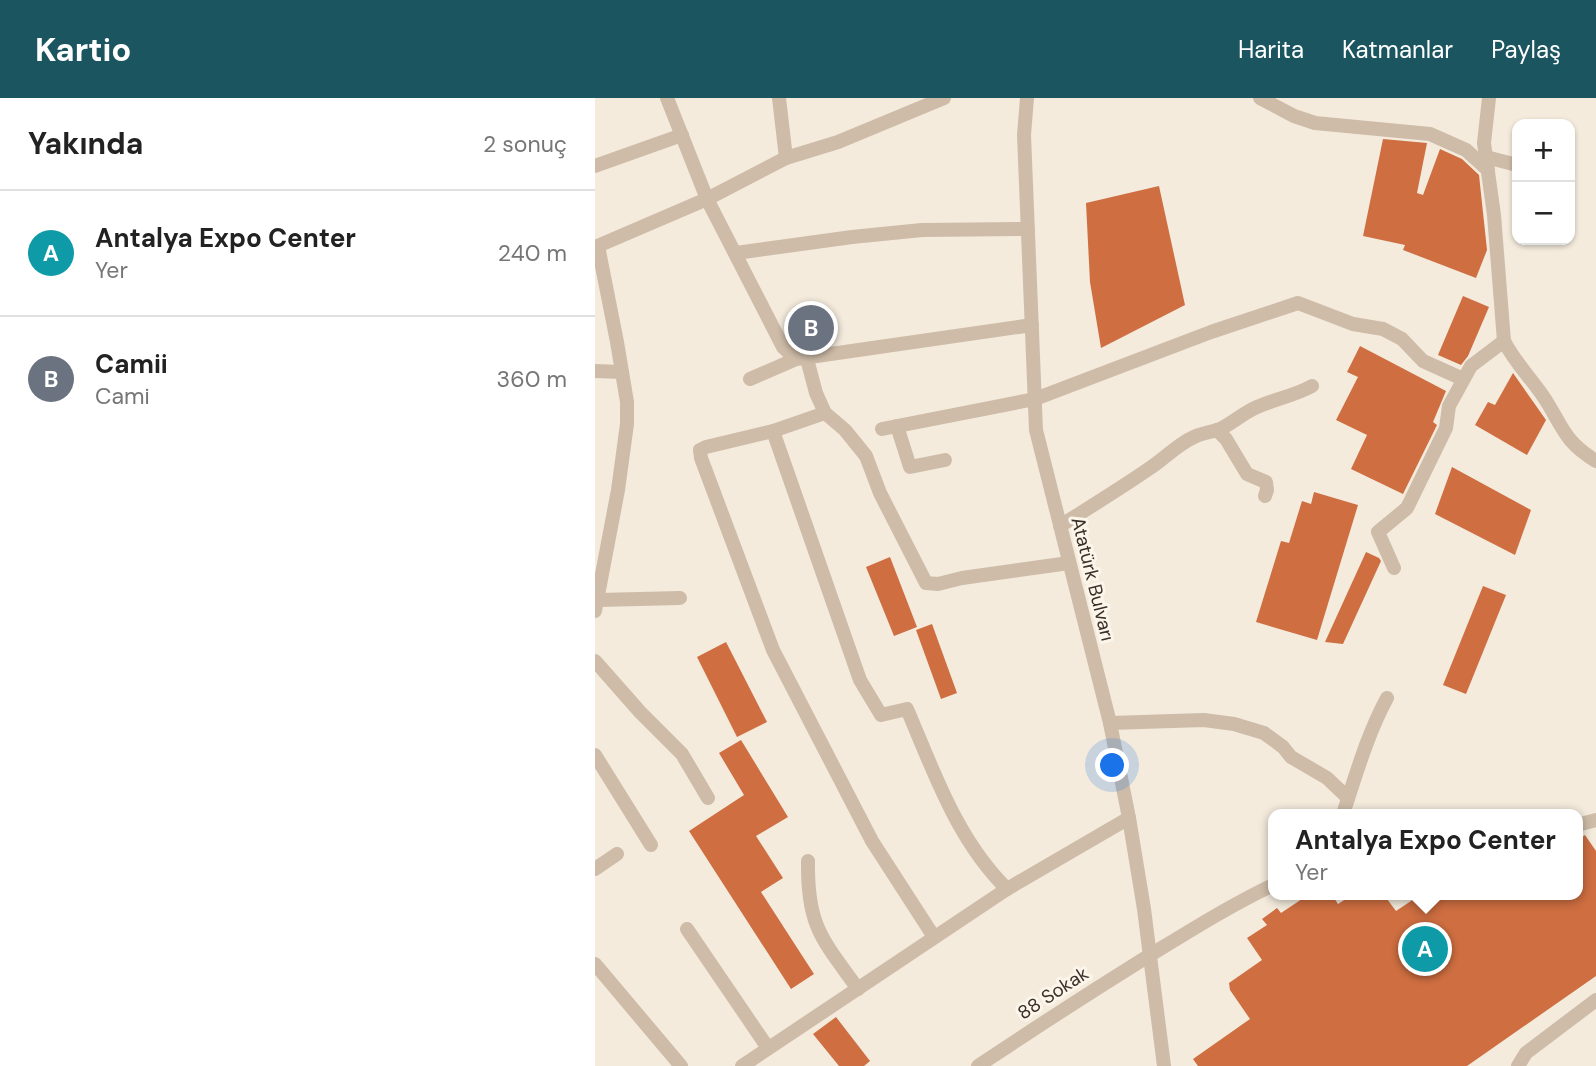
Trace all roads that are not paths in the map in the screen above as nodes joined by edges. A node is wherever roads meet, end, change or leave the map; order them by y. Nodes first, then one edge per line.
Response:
1 (667, 98) edge
2 (779, 98) edge
3 (944, 98) edge
4 (1027, 98) edge
5 (1260, 98) edge
6 (1489, 98) edge
7 (681, 135) junction
8 (786, 158) junction
9 (1487, 163) junction
10 (1512, 165) edge
11 (595, 166) edge
12 (707, 199) junction
13 (1028, 229) junction
14 (596, 247) edge
15 (736, 253) junction
16 (1032, 325) junction
17 (1504, 341) junction
18 (801, 359) junction
19 (595, 371) edge
20 (622, 372) junction
21 (750, 379) dead end
22 (1463, 379) junction
23 (1312, 386) dead end
24 (1035, 399) junction
25 (825, 413) junction
26 (897, 426) junction
27 (882, 429) dead end
28 (1217, 430) junction
29 (773, 431) junction
30 (945, 460) dead end
31 (1596, 461) edge
32 (1265, 496) dead end
33 (1060, 526) junction
34 (1069, 563) junction
35 (1394, 568) dead end
36 (680, 598) dead end
37 (597, 606) edge
38 (595, 661) edge
39 (1387, 698) dead end
40 (1110, 723) junction
41 (595, 755) edge
42 (708, 797) dead end
43 (1348, 798) junction
44 (1345, 809) edge
45 (1129, 818) junction
46 (651, 845) dead end
47 (618, 854) dead end
48 (808, 861) dead end
49 (595, 869) edge
50 (1268, 887) edge
51 (1007, 889) junction
52 (687, 929) dead end
53 (934, 937) junction
54 (1150, 955) junction
55 (595, 964) edge
56 (858, 989) junction
57 (1596, 1000) edge
58 (768, 1048) junction
59 (681, 1066) edge
60 (742, 1066) edge
61 (978, 1066) edge
62 (1164, 1066) edge
63 (1518, 1066) edge

1 - 7 street
2 - 8 street
3 - 8 street
4 - 13 street, Atatürk Bulvarı
5 - 9 street
6 - 9 street
7 - 11 street
7 - 12 street
8 - 12 street
9 - 10 street
9 - 17 street
12 - 14 street
12 - 15 street
13 - 15 street
13 - 16 street, Atatürk Bulvarı
14 - 20 street
15 - 18 street
16 - 18 street
16 - 24 street, Atatürk Bulvarı
17 - 22 street
17 - 31 street
18 - 21 street
18 - 25 street
19 - 20 street
20 - 37 street
22 - 24 street
22 - 35 street
23 - 28 street
24 - 26 street
24 - 33 street, Atatürk Bulvarı
25 - 29 street
25 - 34 street
26 - 27 street
26 - 30 street
28 - 32 street
28 - 33 street
29 - 51 street
29 - 53 street
33 - 34 street, Atatürk Bulvarı
34 - 40 street, Atatürk Bulvarı
36 - 37 street
38 - 42 street
39 - 43 street
40 - 43 street
40 - 45 street, Atatürk Bulvarı
41 - 46 street
43 - 44 street
45 - 51 street
45 - 54 street, Atatürk Bulvarı
47 - 49 street
48 - 56 street
50 - 54 street, 88 Sokak
51 - 53 street
52 - 58 street
53 - 56 street
54 - 61 street, 88 Sokak
54 - 62 street, Atatürk Bulvarı
55 - 59 street
56 - 58 street
57 - 63 street
58 - 60 street

